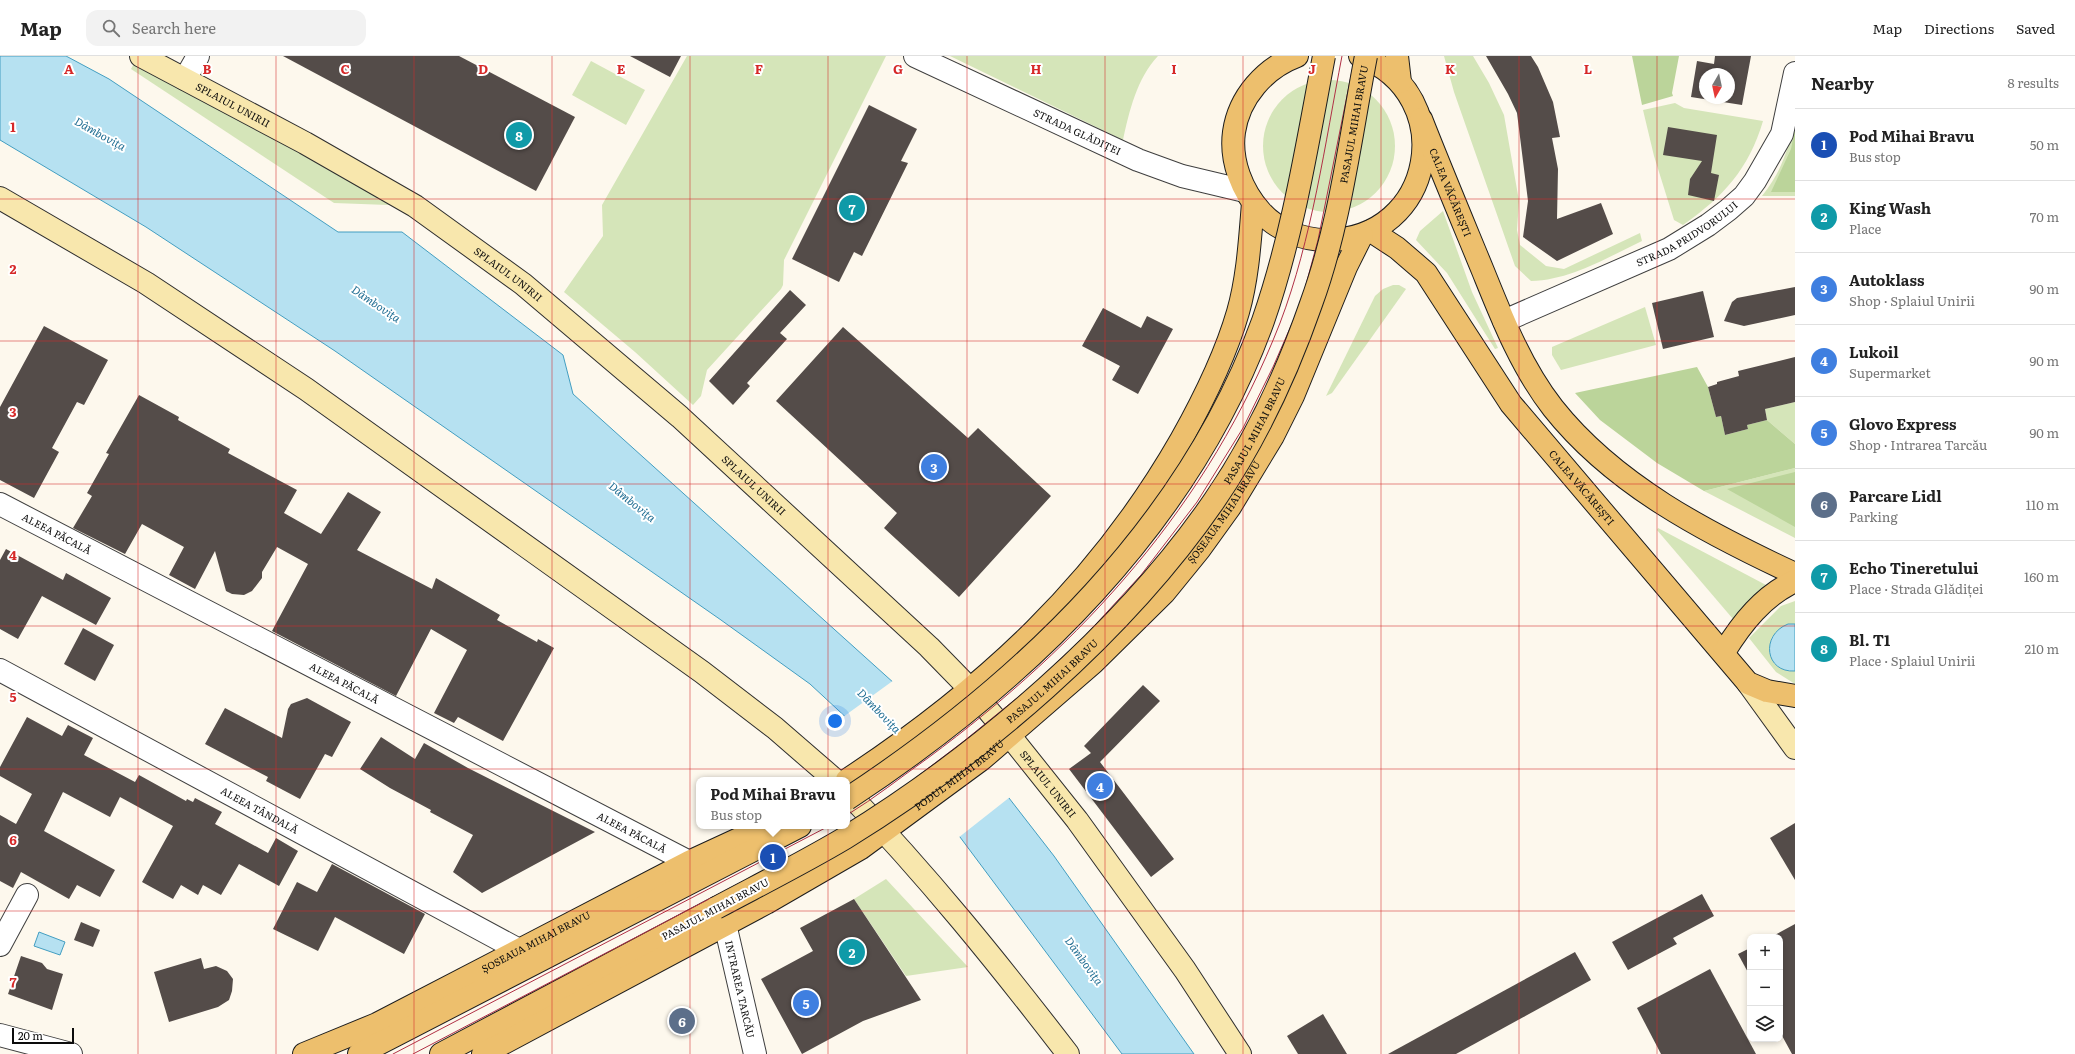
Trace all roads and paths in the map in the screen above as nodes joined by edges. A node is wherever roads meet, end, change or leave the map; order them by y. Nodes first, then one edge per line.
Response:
1 (141, 56) edge
2 (198, 56) edge
3 (915, 56) edge
4 (1297, 56) edge
5 (1324, 56) edge
6 (1360, 56) edge
7 (1366, 56) edge
8 (1398, 56) edge
9 (1795, 73) edge
10 (185, 78) junction
11 (1400, 82) junction
12 (1421, 120) junction
13 (1249, 197) junction
14 (0, 198) edge
15 (1366, 233) junction
16 (1504, 321) junction
17 (0, 504) edge
18 (1795, 574) edge
19 (1795, 581) edge
20 (1724, 652) junction
21 (0, 670) edge
22 (1748, 683) junction
23 (971, 690) junction
24 (1795, 696) edge
25 (1010, 736) junction
26 (1795, 748) edge
27 (832, 777) edge
28 (850, 778) edge
29 (850, 795) edge
30 (850, 798) edge
31 (760, 829) edge
32 (794, 829) edge
33 (886, 831) junction
34 (688, 862) junction
35 (27, 895) dead end
36 (725, 924) junction
37 (0, 945) edge
38 (519, 950) junction
39 (0, 1035) edge
40 (71, 1054) edge
41 (304, 1054) edge
42 (359, 1054) edge
43 (441, 1054) edge
44 (483, 1054) edge
45 (755, 1054) edge
46 (1068, 1054) edge
47 (1240, 1054) edge

1 - 10 main road, SPLAIUL UNIRII
2 - 10 street
3 - 13 street, STRADA GLĂDIȚEI
4 - 13 main road
5 - 30 main road, bridge
6 - 11 main road, CALEA VĂCĂREȘTI
7 - 43 main road, PASAJUL MIHAI BRAVU, bridge
8 - 11 main road
9 - 16 street, STRADA PRIDVORULUI
10 - 23 main road, SPLAIUL UNIRII
11 - 12 main road, CALEA VĂCĂREȘTI
12 - 15 main road
12 - 16 main road, CALEA VĂCĂREȘTI
13 - 15 main road
13 - 23 main road
14 - 27 main road
15 - 20 main road, CALEA VĂCĂREȘTI
15 - 25 main road, ȘOSEAUA MIHAI BRAVU
16 - 18 main road, CALEA VĂCĂREȘTI
17 - 34 street, ALEEA PĂCALĂ
19 - 20 main road
20 - 22 main road, CALEA VĂCĂREȘTI
21 - 38 street, ALEEA TÂNDALĂ
22 - 24 main road
22 - 26 main road, CALEA VĂCĂREȘTI
23 - 25 main road, SPLAIUL UNIRII
23 - 28 main road
25 - 33 main road, PODUL MIHAI BRAVU
25 - 47 main road, SPLAIUL UNIRII
29 - 33 main road
31 - 34 main road, ȘOSEAUA MIHAI BRAVU
32 - 42 main road
33 - 36 main road
33 - 46 main road
34 - 38 main road, ȘOSEAUA MIHAI BRAVU
35 - 37 street
36 - 44 main road
36 - 45 street, INTRAREA TARCĂU
38 - 41 main road, ȘOSEAUA MIHAI BRAVU
39 - 40 street

